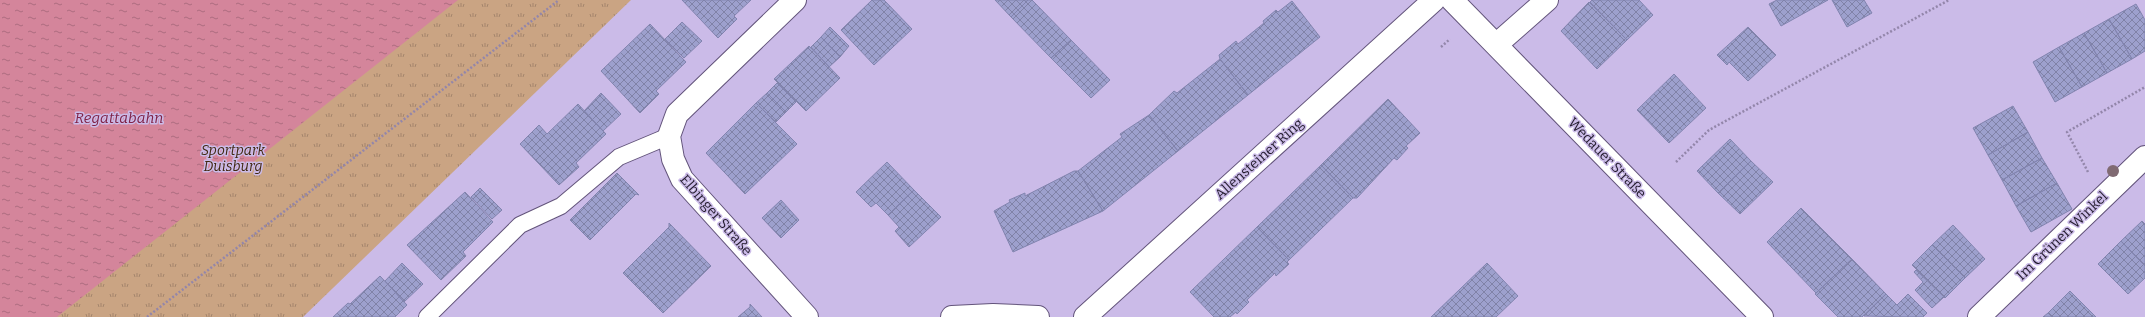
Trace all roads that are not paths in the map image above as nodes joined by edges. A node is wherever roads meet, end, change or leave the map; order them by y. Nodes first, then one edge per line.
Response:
1 (795, 0) edge
2 (1434, 0) edge
3 (1452, 0) edge
4 (1547, 0) edge
5 (1496, 44) junction
6 (669, 136) junction
7 (2145, 157) edge
8 (427, 317) edge
9 (807, 317) edge
10 (952, 317) edge
11 (1038, 317) edge
12 (1085, 317) edge
13 (1762, 317) edge
14 (1979, 317) edge

1 - 6 street, Elbinger Straße
2 - 12 street, Allensteiner Ring
3 - 5 street, Wedauer Straße
4 - 5 street
5 - 13 street, Wedauer Straße
6 - 8 lane
6 - 9 street, Elbinger Straße
7 - 14 street, Im Grünen Winkel
10 - 11 street

